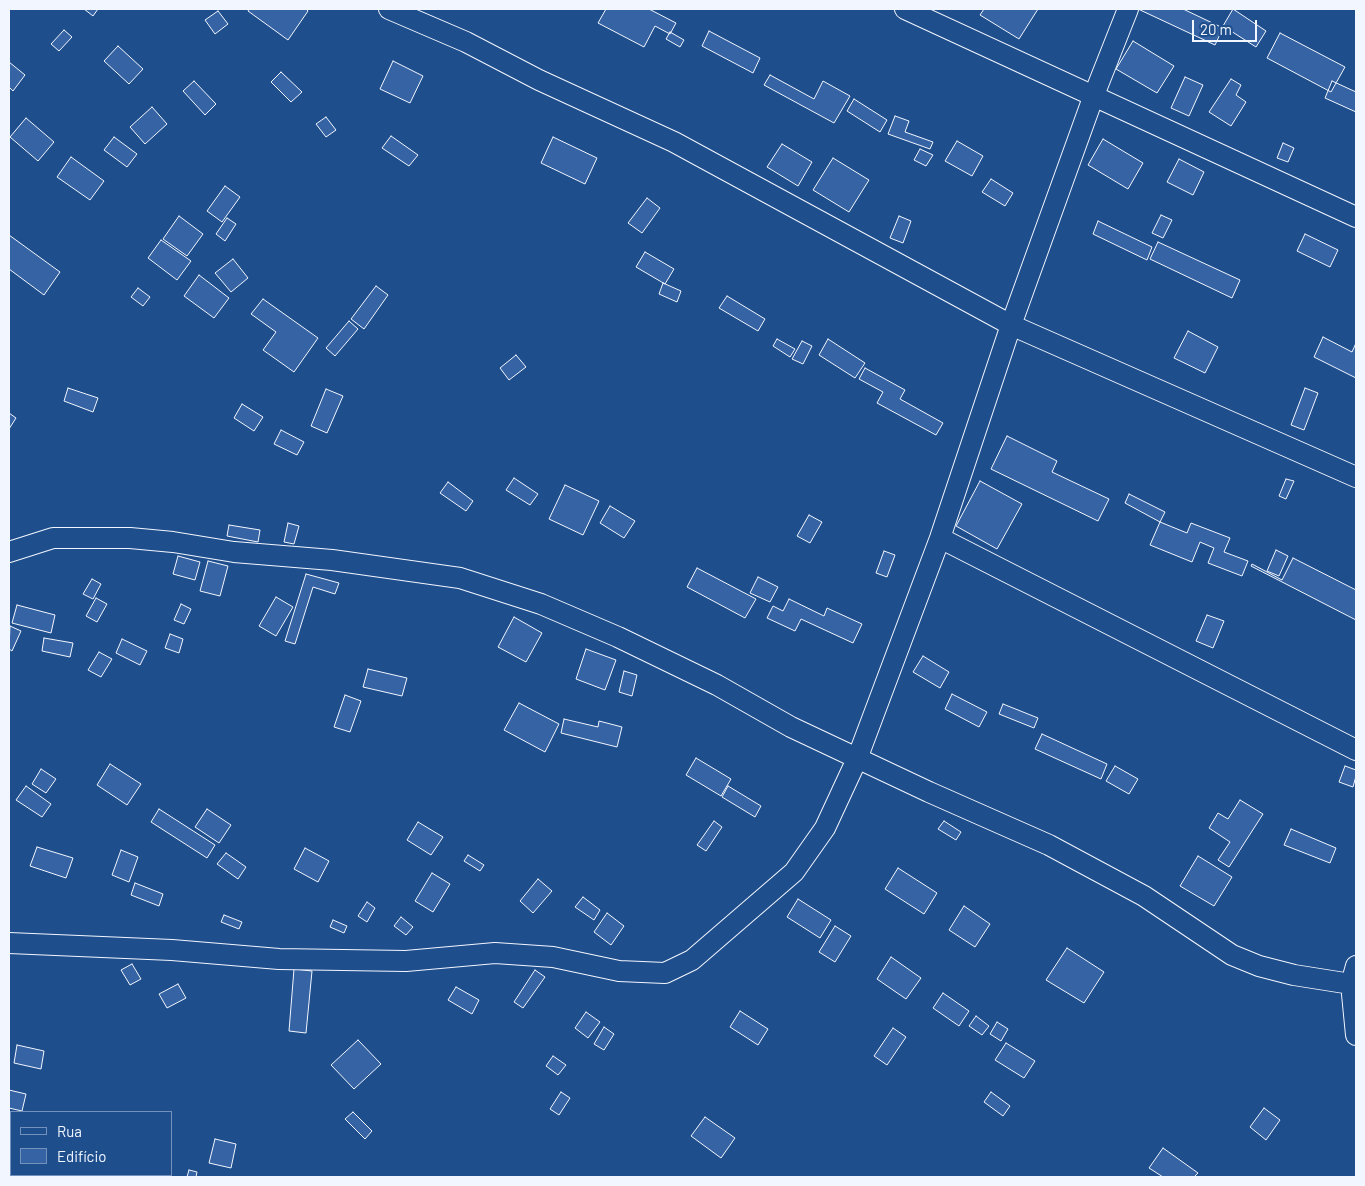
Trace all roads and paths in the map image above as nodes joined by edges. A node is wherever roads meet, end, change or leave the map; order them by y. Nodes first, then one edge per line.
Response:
1 (389, 9) edge
2 (905, 9) edge
3 (1128, 9) edge
4 (1094, 95) junction
5 (1356, 217) edge
6 (1011, 325) junction
7 (1356, 477) edge
8 (940, 538) junction
9 (9, 552) edge
10 (1356, 750) edge
11 (857, 759) junction
12 (9, 943) edge
13 (1355, 979) edge
14 (1356, 1035) edge

1 - 6 street
2 - 4 street
3 - 4 street
4 - 5 street
4 - 6 street
6 - 7 street
6 - 8 street
8 - 10 street
8 - 11 street
9 - 11 street
11 - 12 street
11 - 13 street
13 - 14 street

